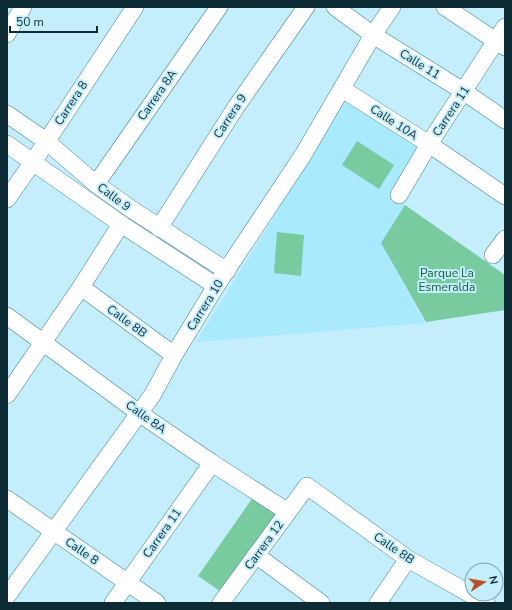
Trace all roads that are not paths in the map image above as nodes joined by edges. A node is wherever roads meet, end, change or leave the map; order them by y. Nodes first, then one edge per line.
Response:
1 (23, 7) edge
2 (134, 7) edge
3 (219, 7) edge
4 (306, 7) edge
5 (335, 7) edge
6 (392, 7) edge
7 (445, 7) edge
8 (7, 34) edge
9 (373, 35) junction
10 (502, 38) edge
11 (342, 89) junction
12 (463, 91) junction
13 (7, 114) edge
14 (505, 120) edge
15 (46, 141) junction
16 (7, 144) edge
17 (429, 144) junction
18 (33, 162) junction
19 (96, 184) junction
20 (399, 196) dead end
21 (505, 196) edge
22 (7, 199) edge
23 (121, 224) junction
24 (159, 228) junction
25 (505, 239) edge
26 (493, 255) dead end
27 (227, 271) junction
28 (216, 286) junction
29 (81, 287) junction
30 (7, 316) edge
31 (44, 342) junction
32 (174, 355) junction
33 (7, 395) edge
34 (139, 413) junction
35 (212, 463) junction
36 (307, 486) joint
37 (7, 499) edge
38 (288, 512) junction
39 (54, 532) junction
40 (256, 556) junction
41 (408, 559) junction
42 (128, 583) junction
43 (7, 596) edge
44 (113, 603) edge
45 (157, 603) edge
46 (221, 603) edge
47 (321, 603) edge
48 (378, 603) edge
49 (486, 603) edge

1 - 8 street
2 - 15 street, Carrera 8
3 - 19 street, Carrera 8A
4 - 24 street, Carrera 9
5 - 9 street, Calle 11
6 - 9 street, Carrera 10
7 - 10 street
9 - 11 street, Carrera 10
9 - 12 street, Calle 11
10 - 12 street, Carrera 11
11 - 17 street, Calle 10A
11 - 27 street, Carrera 10
12 - 14 street, Calle 11
12 - 17 street, Carrera 11
13 - 15 street, Calle 9
15 - 18 street, Carrera 8
15 - 19 street, Calle 9
16 - 18 street, Calle 9
17 - 20 street, Carrera 11
17 - 21 street, Calle 10A
18 - 22 street, Carrera 8
18 - 23 street, Calle 9
19 - 24 street, Calle 9
23 - 28 street, Calle 9
23 - 29 street
24 - 27 street, Calle 9
25 - 26 street
27 - 28 street, Carrera 10
28 - 32 street, Carrera 10
29 - 31 street
29 - 32 street, Calle 8B
30 - 31 street, Calle 8A
31 - 33 street
31 - 34 street, Calle 8A
32 - 34 street, Carrera 10
34 - 35 street, Calle 8A
34 - 39 street, Carrera 10
35 - 38 street, Calle 8A
35 - 42 street, Carrera 11
36 - 38 street, Carrera 12
36 - 41 street, Calle 8B
37 - 39 street, Calle 8
38 - 40 street, Carrera 12
39 - 42 street, Calle 8
39 - 43 street, Carrera 10
40 - 46 street, Carrera 12
40 - 47 street
41 - 48 street
41 - 49 street, Calle 8B
42 - 44 street, Carrera 11
42 - 45 street, Calle 8

